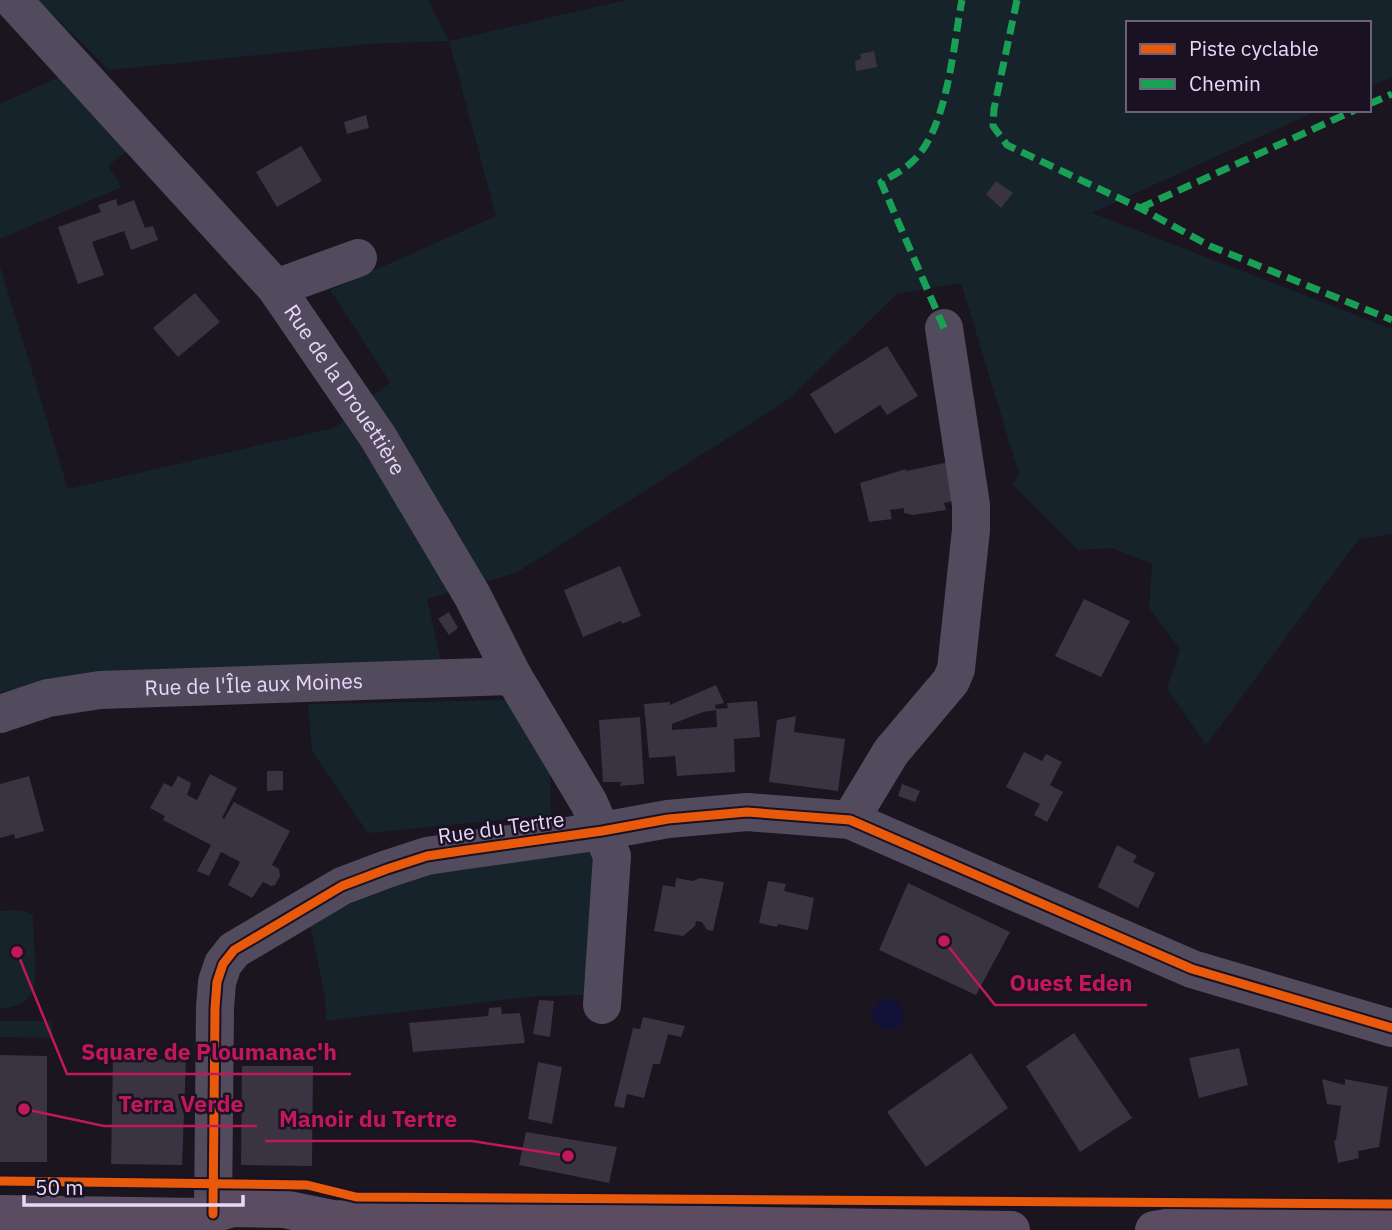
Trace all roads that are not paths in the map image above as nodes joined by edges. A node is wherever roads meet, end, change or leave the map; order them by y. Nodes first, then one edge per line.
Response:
1 (13, 0) edge
2 (358, 258) dead end
3 (276, 288) junction
4 (943, 328) dead end
5 (513, 676) junction
6 (0, 714) edge
7 (850, 820) junction
8 (603, 831) junction
9 (602, 1005) dead end
10 (1392, 1028) edge
11 (0, 1214) edge
12 (333, 1219) junction
13 (214, 1220) edge
14 (1392, 1223) edge
15 (288, 1230) edge
16 (1011, 1230) edge
17 (1154, 1230) edge

1 - 3 street, Rue de la Drouettière
2 - 3 street
3 - 5 street, Rue de la Drouettière
4 - 7 street
5 - 6 street, Rue de l'Île aux Moines
5 - 8 street, Rue de la Drouettière
7 - 8 street, Rue du Tertre
7 - 10 street, Rue du Tertre
8 - 9 street, Rue de la Drouettière
8 - 13 street, Rue du Tertre
11 - 13 main road
12 - 13 main road
12 - 15 main road
12 - 16 main road
14 - 17 main road

